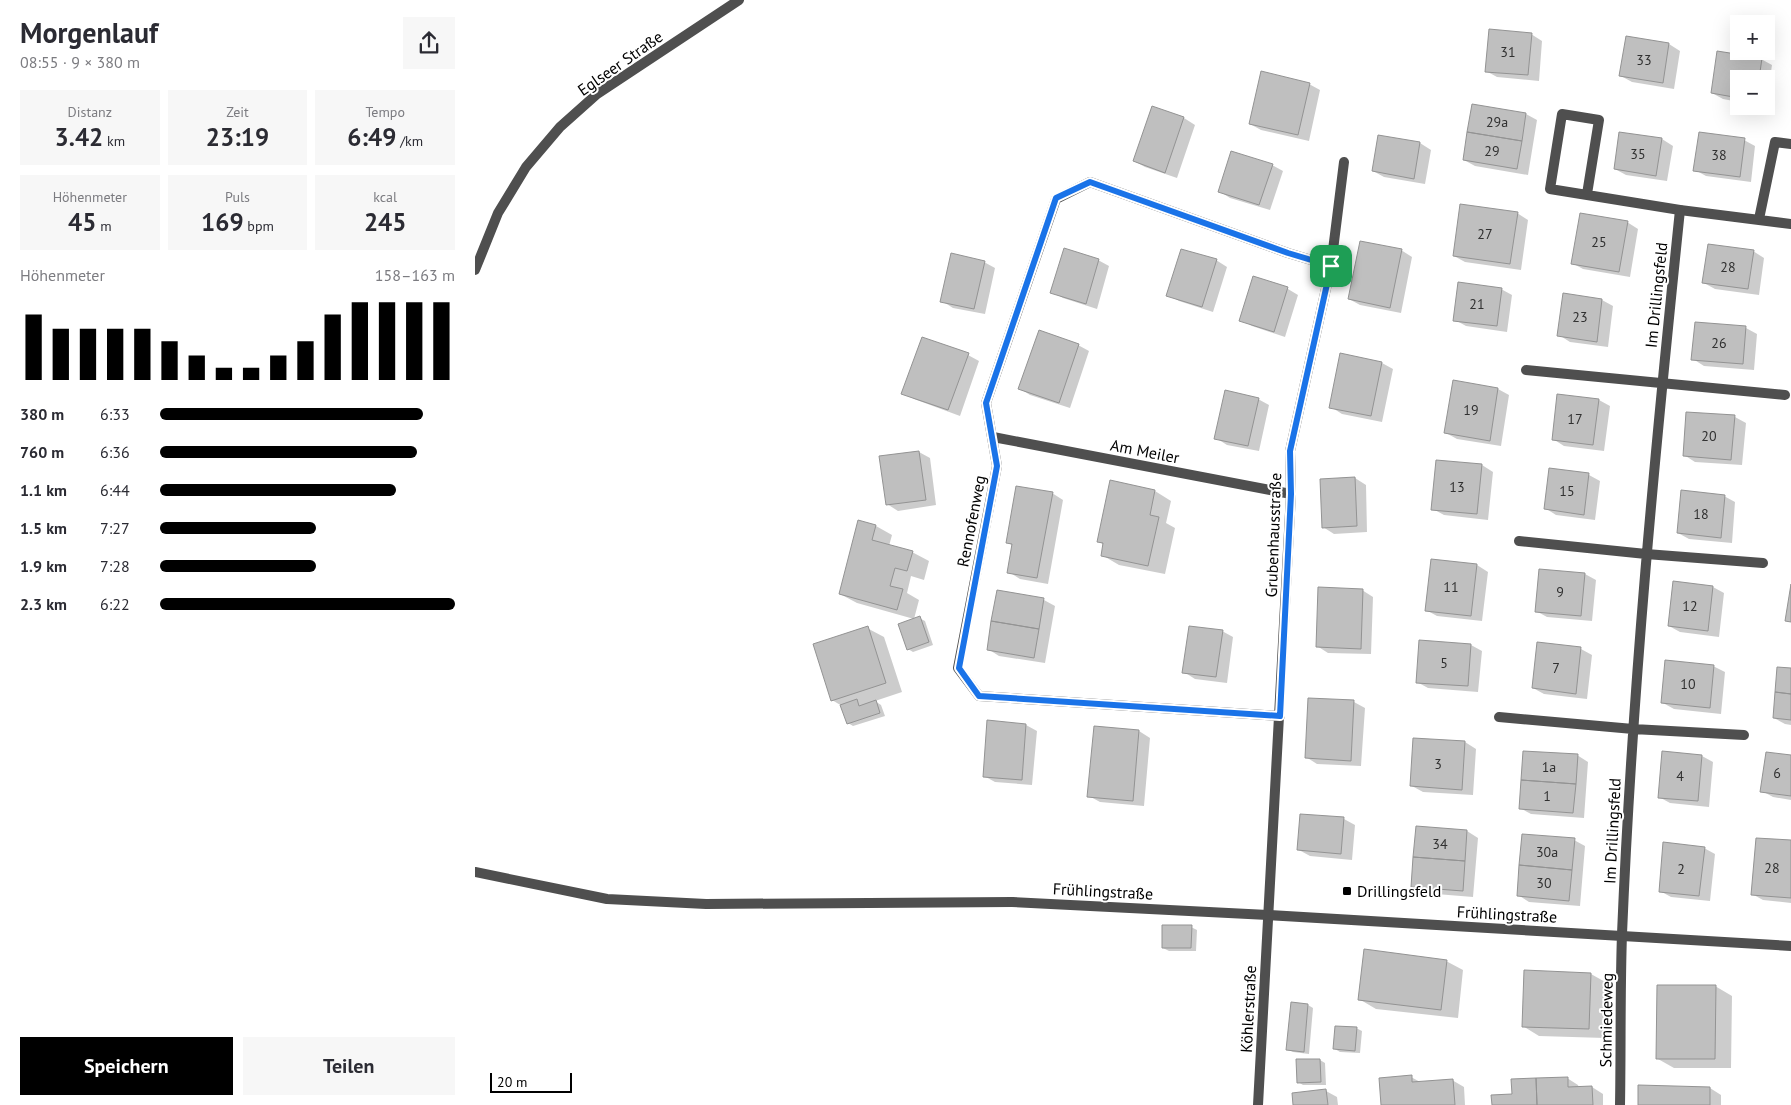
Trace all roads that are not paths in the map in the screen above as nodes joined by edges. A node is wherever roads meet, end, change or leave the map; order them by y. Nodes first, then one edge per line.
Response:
1 (739, 0) edge
2 (1791, 144) edge
3 (1344, 162) dead end
4 (1587, 194) junction
5 (1680, 210) junction
6 (1759, 219) junction
7 (1791, 224) edge
8 (1331, 266) junction
9 (475, 270) edge
10 (1526, 370) dead end
11 (1662, 384) junction
12 (1785, 395) dead end
13 (993, 437) junction
14 (1291, 494) junction
15 (1519, 540) dead end
16 (1646, 554) junction
17 (1763, 563) dead end
18 (1280, 716) junction
19 (1499, 717) dead end
20 (1633, 729) junction
21 (1744, 735) dead end
22 (475, 872) edge
23 (1268, 915) junction
24 (1622, 936) junction
25 (1791, 946) edge
26 (1257, 1105) edge
27 (1620, 1105) edge

1 - 9 street, Eglseer Straße
2 - 6 street
3 - 8 street, Grubenhausstraße
4 - 4 street
4 - 5 street
5 - 6 street
5 - 11 street, Im Drillingsfeld
6 - 7 street
8 - 13 street, Rennofenweg
8 - 14 street, Grubenhausstraße
10 - 11 street
11 - 12 street
11 - 16 street, Im Drillingsfeld
13 - 14 street, Am Meiler
13 - 18 street, Rennofenweg
14 - 18 street, Grubenhausstraße
15 - 16 street
16 - 17 street
16 - 20 street, Im Drillingsfeld
18 - 23 street, Grubenhausstraße
19 - 20 street
20 - 21 street
20 - 24 street, Im Drillingsfeld
22 - 23 street, Frühlingstraße
23 - 24 street, Frühlingstraße
23 - 26 street, Köhlerstraße
24 - 25 street, Frühlingstraße
24 - 27 street, Schmiedeweg

